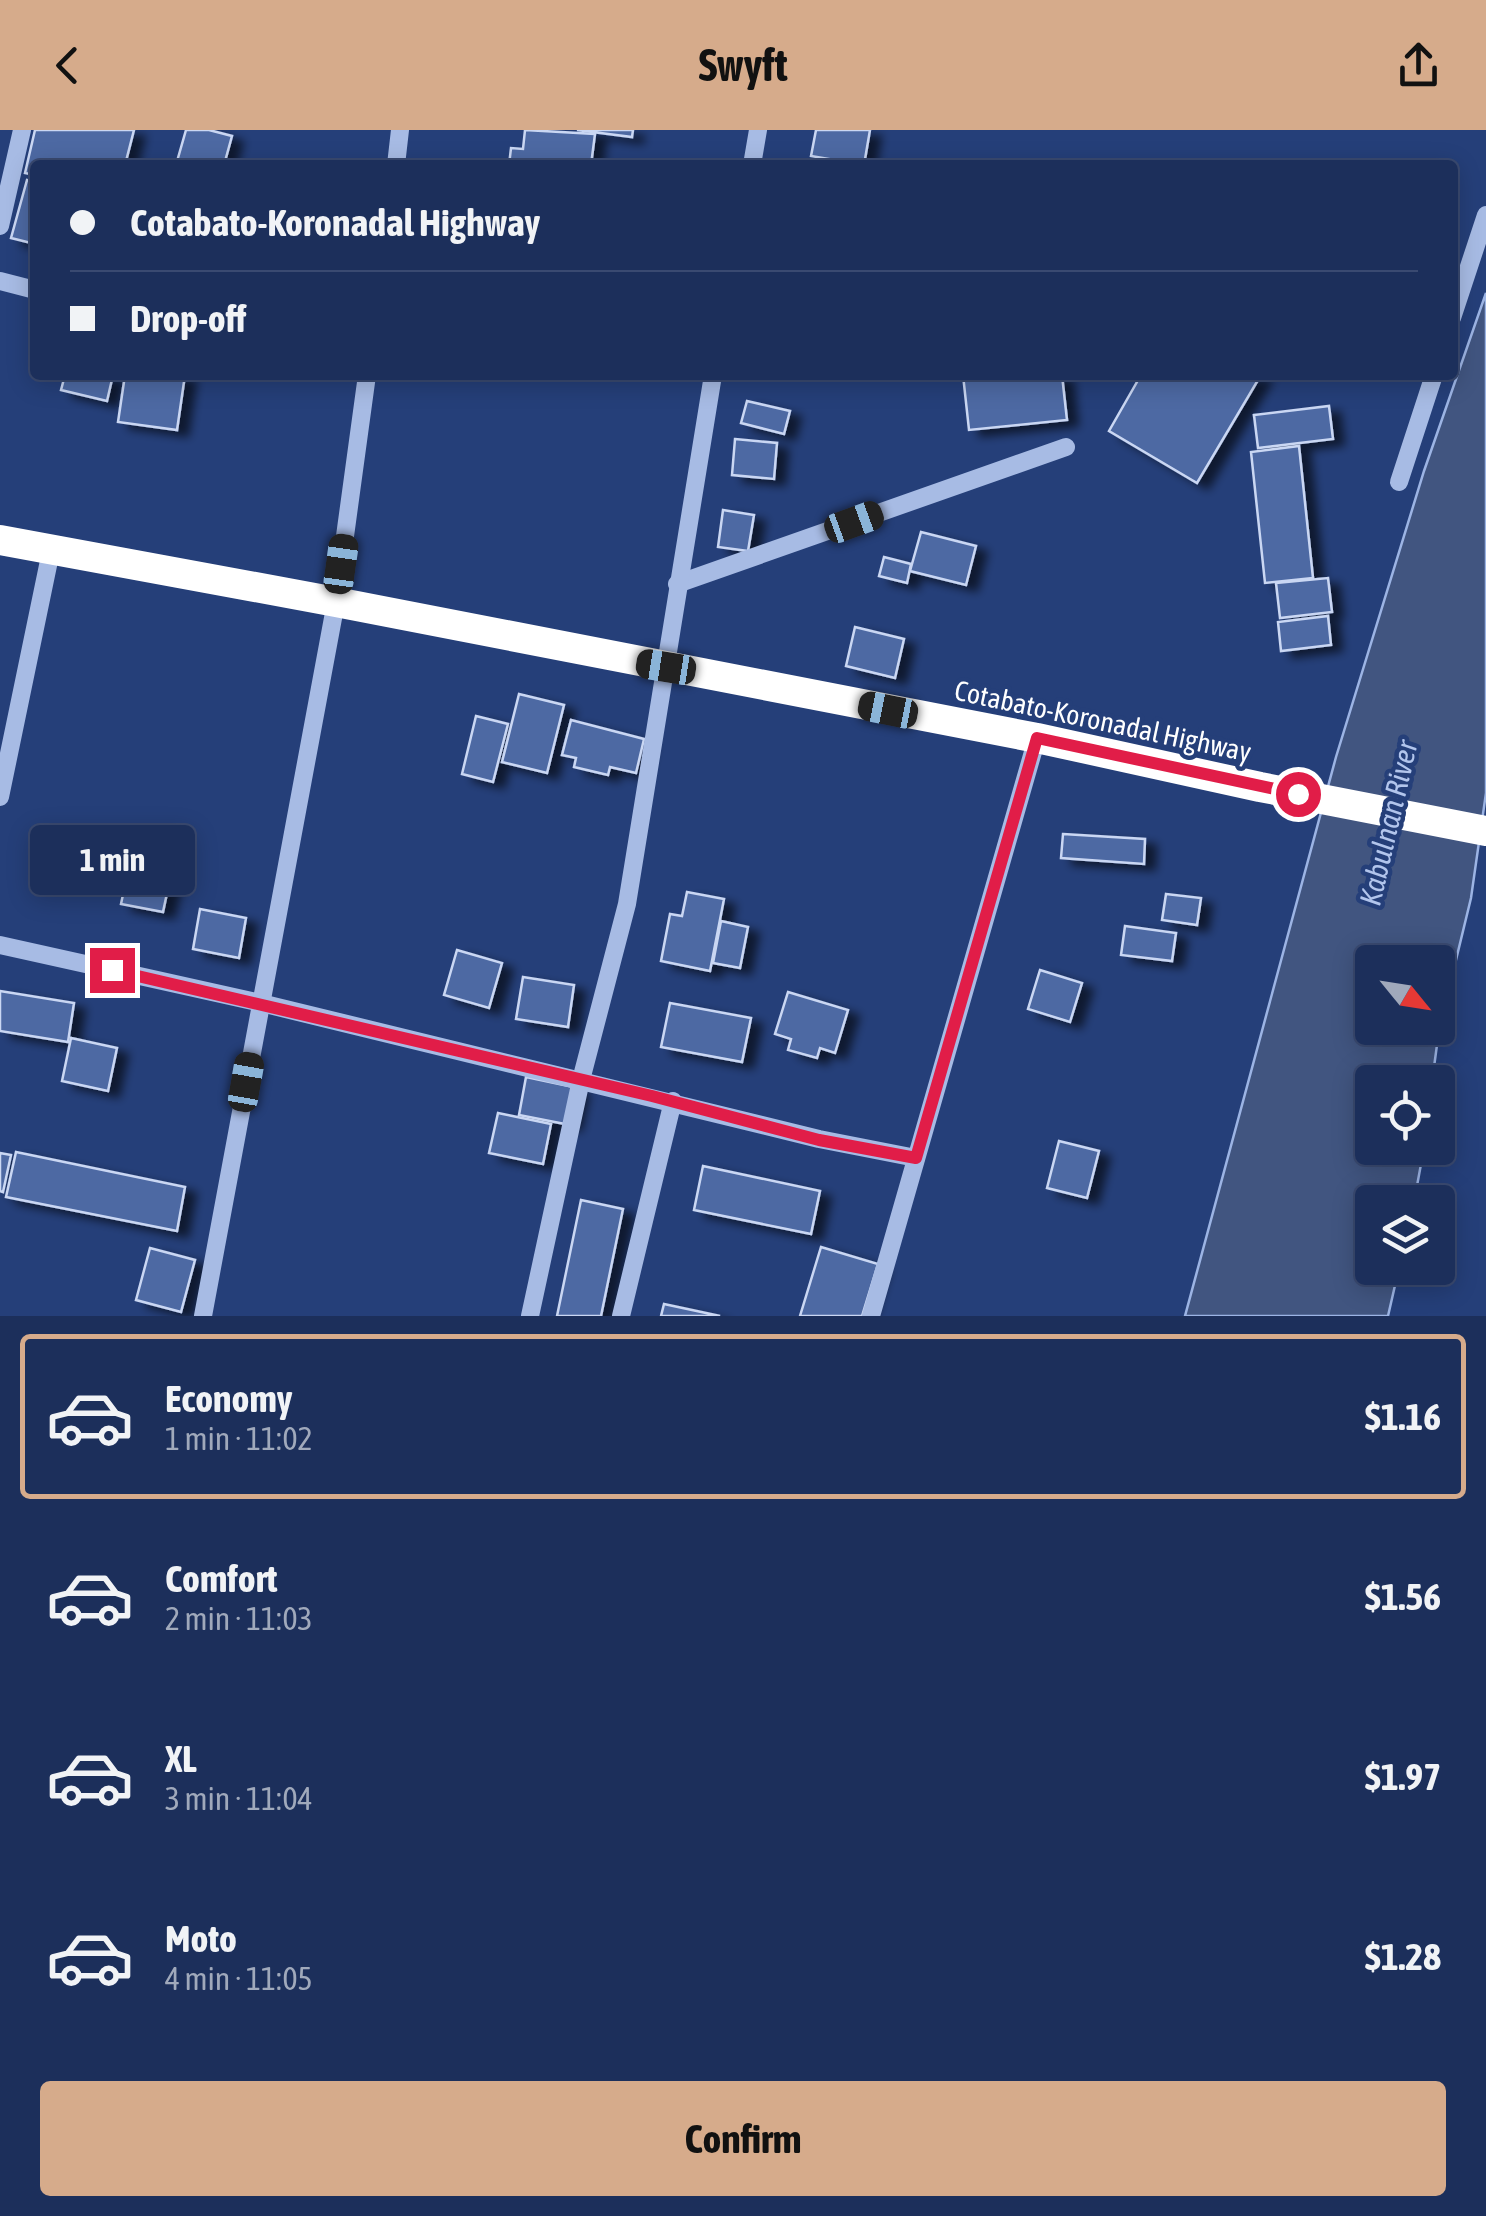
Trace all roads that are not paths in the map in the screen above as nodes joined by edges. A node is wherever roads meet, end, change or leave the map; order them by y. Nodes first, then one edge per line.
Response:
1 (22, 130) edge
2 (400, 130) edge
3 (758, 130) edge
4 (397, 160) edge
5 (753, 160) edge
6 (1486, 215) edge
7 (0, 226) edge
8 (0, 282) edge
9 (30, 289) edge
10 (1458, 300) edge
11 (366, 380) edge
12 (711, 380) edge
13 (1432, 380) edge
14 (1066, 447) dead end
15 (1399, 482) dead end
16 (0, 540) edge
17 (51, 551) junction
18 (677, 584) junction
19 (336, 602) junction
20 (666, 667) junction
21 (1037, 738) junction
22 (0, 796) edge
23 (1486, 830) edge
24 (0, 945) edge
25 (261, 1003) junction
26 (580, 1080) junction
27 (673, 1102) junction
28 (916, 1158) junction
29 (203, 1316) edge
30 (530, 1316) edge
31 (621, 1316) edge
32 (870, 1316) edge

1 - 7 street
2 - 4 street
3 - 5 street
6 - 10 street
8 - 9 street
11 - 19 street
12 - 18 street
13 - 15 street
14 - 18 street
16 - 17 highway, Cotabato-Koronadal Highway
17 - 19 highway, Cotabato-Koronadal Highway
17 - 22 street
18 - 20 street
19 - 20 highway, Cotabato-Koronadal Highway
19 - 25 street
20 - 21 highway, Cotabato-Koronadal Highway
20 - 26 street
21 - 23 highway, Cotabato-Koronadal Highway
21 - 28 street
24 - 25 street
25 - 26 street
25 - 29 street
26 - 27 street
26 - 30 street
27 - 28 street
27 - 31 street
28 - 32 street

